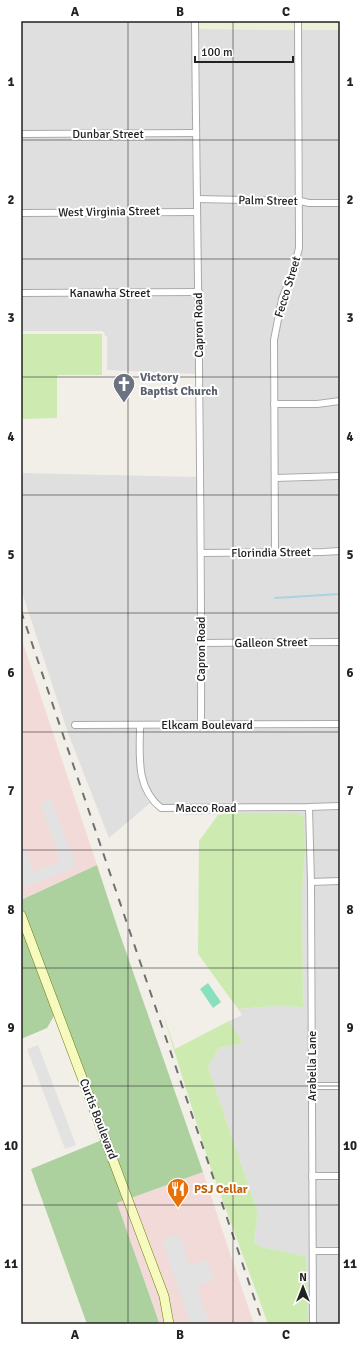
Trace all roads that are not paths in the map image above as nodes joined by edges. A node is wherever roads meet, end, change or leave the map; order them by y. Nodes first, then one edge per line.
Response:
1 (195, 21) edge
2 (298, 21) edge
3 (196, 133) junction
4 (21, 134) edge
5 (197, 199) junction
6 (300, 201) junction
7 (340, 203) edge
8 (197, 212) junction
9 (21, 213) edge
10 (199, 292) junction
11 (21, 293) edge
12 (340, 401) edge
13 (274, 404) junction
14 (340, 476) edge
15 (274, 478) junction
16 (340, 551) edge
17 (201, 553) junction
18 (275, 553) junction
19 (340, 642) edge
20 (201, 643) junction
21 (340, 724) edge
22 (75, 725) dead end
23 (201, 725) junction
24 (140, 726) junction
25 (340, 806) edge
26 (309, 807) junction
27 (340, 881) edge
28 (312, 882) junction
29 (21, 915) edge
30 (312, 1086) junction
31 (340, 1086) edge
32 (312, 1176) junction
33 (340, 1176) edge
34 (313, 1251) junction
35 (340, 1251) edge
36 (169, 1324) edge
37 (313, 1324) edge

1 - 3 street, Capron Road
2 - 6 street, Fecco Street
3 - 4 street, Dunbar Street
3 - 5 street, Capron Road
5 - 6 street, Palm Street
5 - 8 street, Capron Road
6 - 7 street, Palm Street
6 - 13 street, Fecco Street
8 - 9 street, West Virginia Street
8 - 10 street, Capron Road
10 - 11 street, Kanawha Street
10 - 17 street, Capron Road
12 - 13 street
13 - 15 street, Fecco Street
14 - 15 street
15 - 18 street, Fecco Street
16 - 18 street, Florindia Street
17 - 18 street, Florindia Street
17 - 20 street, Capron Road
19 - 20 street, Galleon Street
20 - 23 street, Capron Road
21 - 23 street, Elkcam Boulevard
22 - 24 street, Elkcam Boulevard
23 - 24 street, Elkcam Boulevard
24 - 26 street, Macco Road
25 - 26 street, Macco Road
26 - 28 street, Arabella Lane
27 - 28 street
28 - 30 street, Arabella Lane
29 - 36 street, Curtis Boulevard
30 - 31 street
30 - 32 street, Arabella Lane
32 - 33 street
32 - 34 street, Arabella Lane
34 - 35 street
34 - 37 street, Arabella Lane

